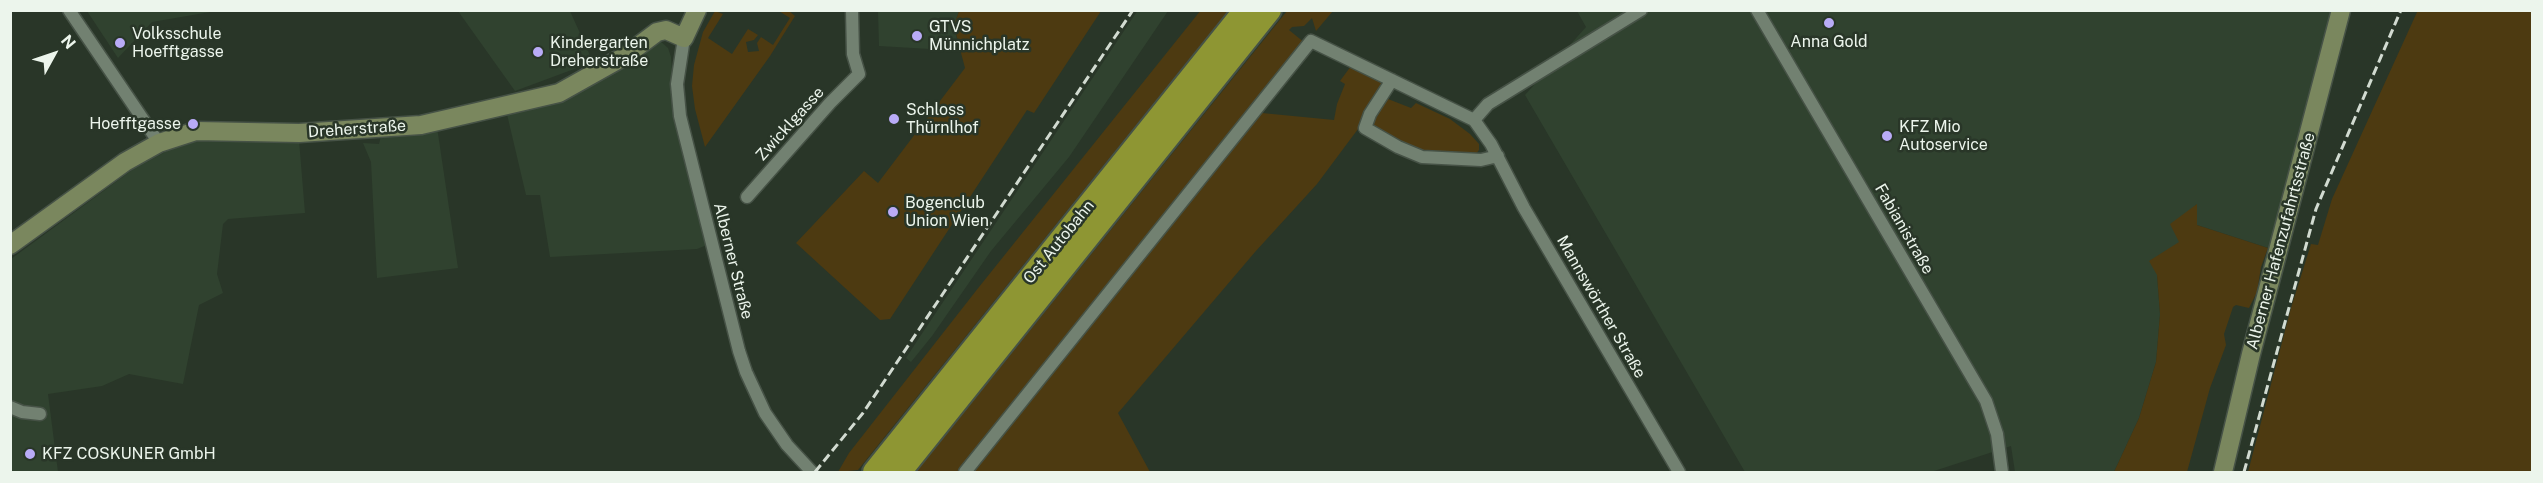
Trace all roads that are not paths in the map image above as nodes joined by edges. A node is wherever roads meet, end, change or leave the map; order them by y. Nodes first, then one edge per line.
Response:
1 (69, 10) edge
2 (697, 10) edge
3 (852, 10) edge
4 (1245, 10) edge
5 (1270, 10) edge
6 (1641, 10) edge
7 (1757, 10) edge
8 (2341, 10) edge
9 (684, 38) junction
10 (1392, 80) junction
11 (1474, 120) junction
12 (159, 143) junction
13 (1498, 156) junction
14 (747, 197) dead end
15 (10, 245) edge
16 (10, 407) edge
17 (40, 414) dead end
18 (812, 472) edge
19 (874, 472) edge
20 (900, 472) edge
21 (965, 472) edge
22 (1679, 472) edge
23 (2002, 472) edge
24 (2223, 472) edge

1 - 12 street
2 - 9 street
3 - 14 street, Zwicklgasse
4 - 19 highway, Ost Autobahn
5 - 20 highway, Ost Autobahn
6 - 11 street
7 - 23 street, Fabianistraße
8 - 24 street, Alberner Hafenzufahrtsstraße
9 - 12 street, Dreherstraße
9 - 18 street, Alberner Straße
10 - 11 street
10 - 13 street
10 - 21 street
11 - 13 street, Mannswörther Straße
12 - 15 street, Dreherstraße
13 - 22 street, Mannswörther Straße
16 - 17 street

